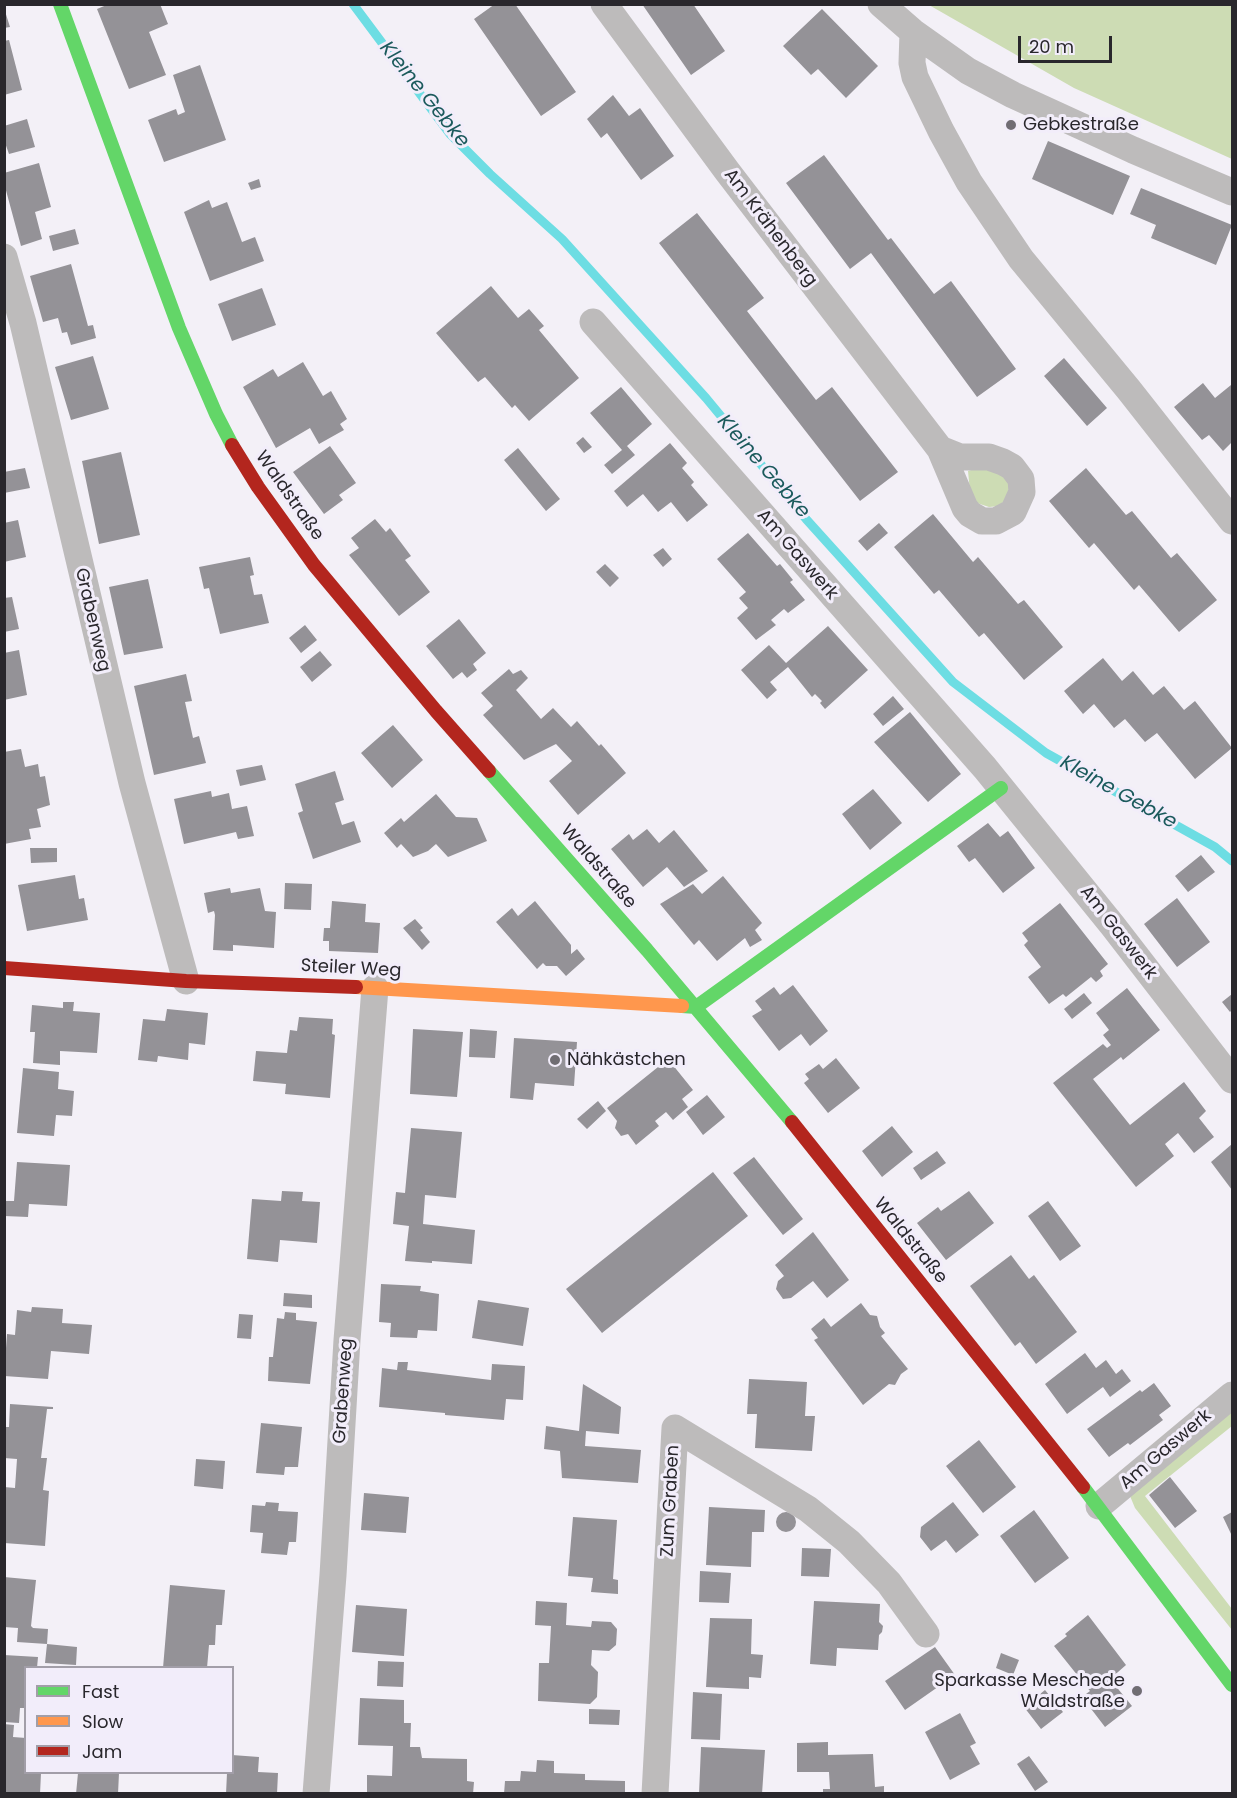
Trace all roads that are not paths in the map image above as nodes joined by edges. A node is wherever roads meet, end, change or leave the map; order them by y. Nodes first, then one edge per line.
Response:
1 (60, 4) edge
2 (604, 4) edge
3 (880, 4) edge
4 (913, 33) junction
5 (1233, 192) edge
6 (4, 257) edge
7 (593, 322) dead end
8 (940, 449) dead end
9 (1233, 521) edge
10 (1001, 788) junction
11 (4, 968) edge
12 (186, 981) junction
13 (375, 988) junction
14 (696, 1007) junction
15 (1233, 1080) edge
16 (1233, 1395) edge
17 (1099, 1506) junction
18 (926, 1634) dead end
19 (1233, 1685) edge
20 (316, 1794) edge
21 (655, 1794) edge

1 - 14 street, Waldstraße
2 - 8 street, Am Krähenberg
3 - 4 street
4 - 5 street
4 - 9 street
6 - 12 street, Grabenweg
7 - 10 street, Am Gaswerk
10 - 14 street
10 - 15 street, Am Gaswerk
11 - 12 street, Steiler Weg
12 - 13 street, Steiler Weg
13 - 14 street, Steiler Weg
13 - 20 street, Grabenweg
14 - 17 street, Waldstraße
16 - 17 street, Am Gaswerk
17 - 19 street, Waldstraße
18 - 21 street, Zum Graben

